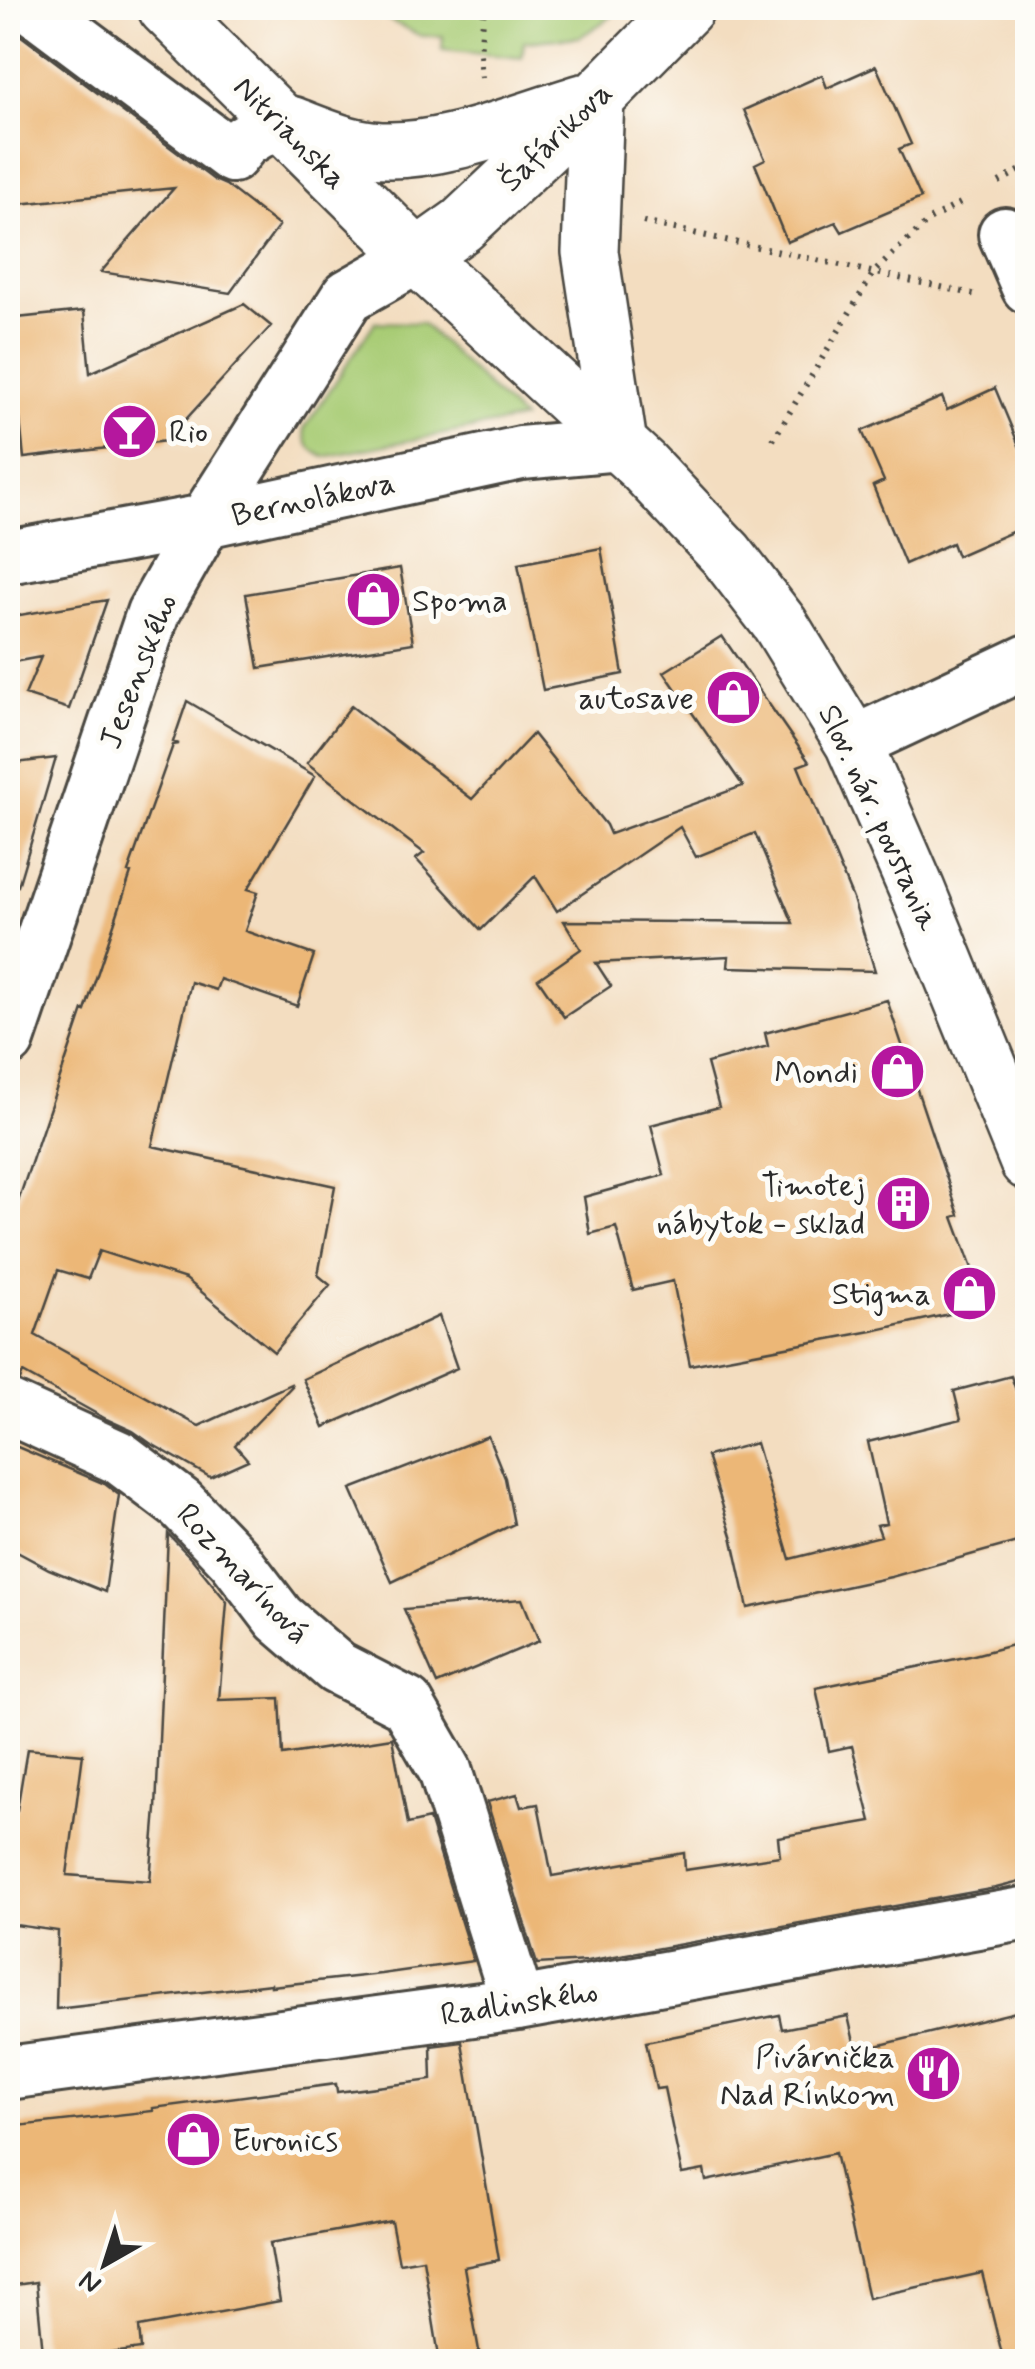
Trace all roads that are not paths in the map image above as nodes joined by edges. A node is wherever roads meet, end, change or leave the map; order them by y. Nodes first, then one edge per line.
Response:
1 (34, 8) edge
2 (166, 8) edge
3 (686, 8) edge
4 (596, 99) junction
5 (279, 120) junction
6 (992, 204) road end
7 (417, 257) junction
8 (1008, 293) edge
9 (619, 444) junction
10 (205, 521) junction
11 (8, 557) edge
12 (1028, 660) edge
13 (853, 742) junction
14 (8, 1040) edge
15 (1028, 1162) edge
16 (8, 1406) edge
17 (1028, 1913) edge
18 (518, 2004) junction
19 (8, 2072) edge

1 - 5 street
2 - 5 main road, Nitrianska
3 - 4 main road, Šafárikova
4 - 5 main road
4 - 7 main road, Šafárikova
4 - 9 main road
5 - 7 main road, Nitrianska
6 - 8 street
7 - 9 main road, Slov. nár. povstania
7 - 10 street, Jesenského
9 - 10 street, Bernolákova
9 - 13 main road, Slov. nár. povstania
10 - 11 street, Bernolákova
10 - 14 street, Jesenského
12 - 13 street
13 - 15 main road, Slov. nár. povstania
16 - 18 street, Rozmarínová
17 - 18 street, Radlinského
18 - 19 street, Radlinského

